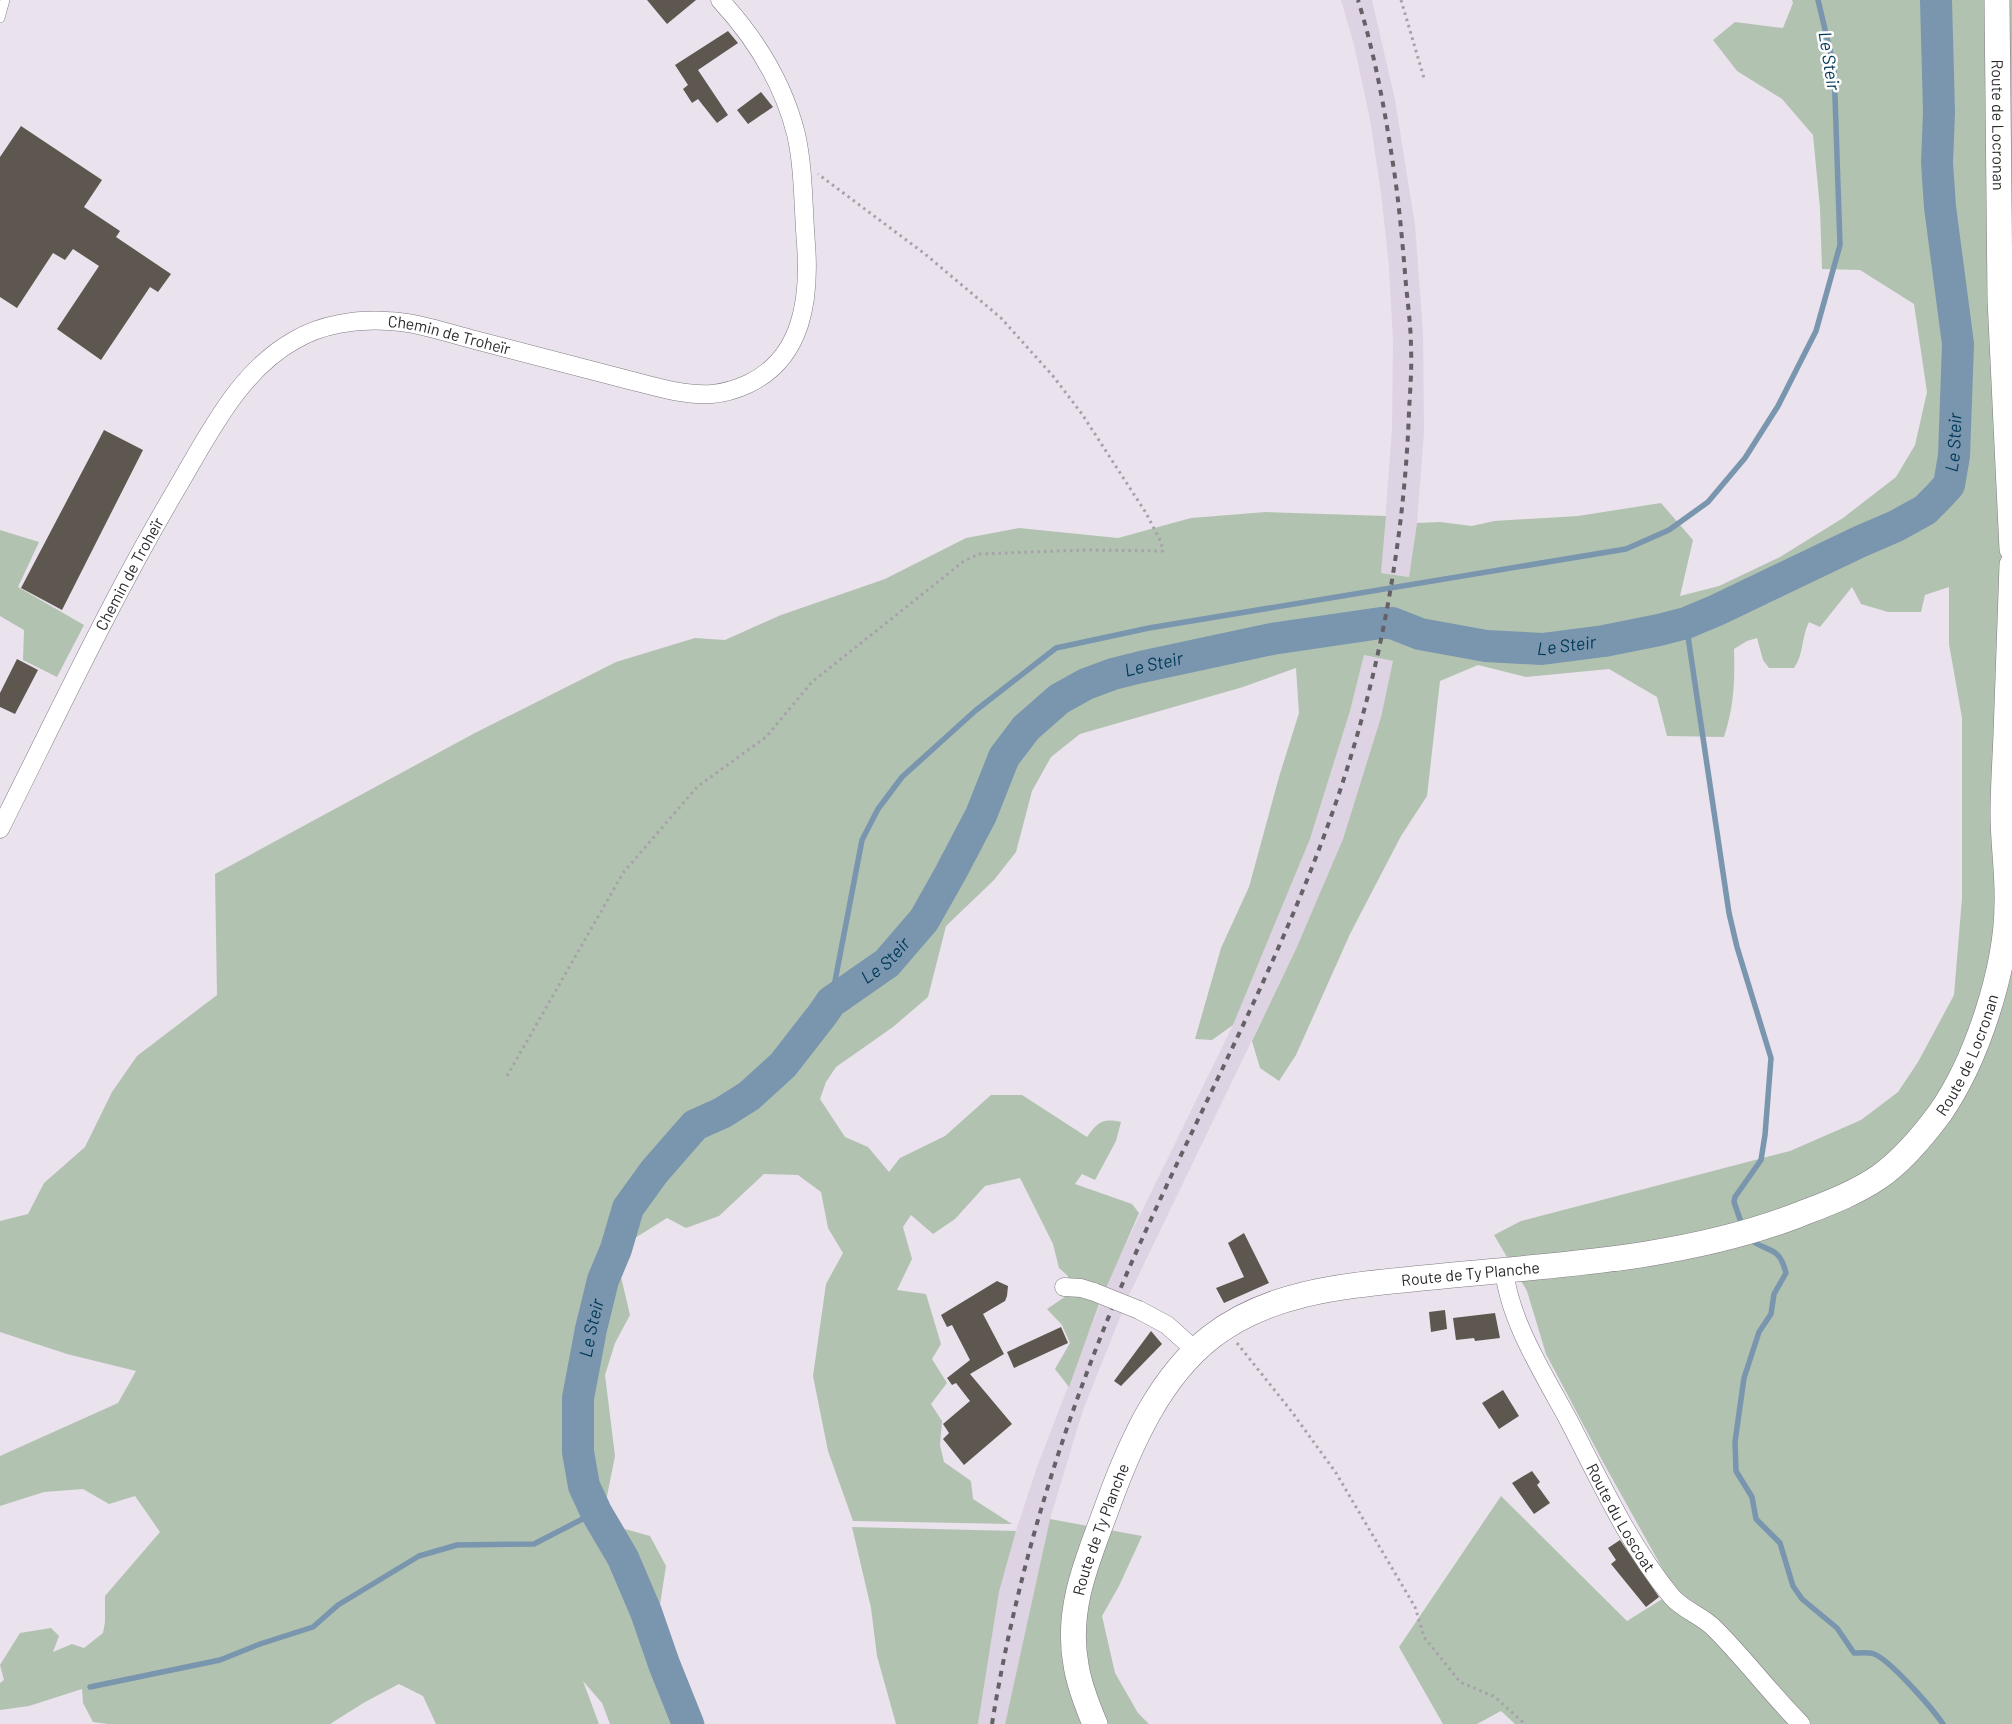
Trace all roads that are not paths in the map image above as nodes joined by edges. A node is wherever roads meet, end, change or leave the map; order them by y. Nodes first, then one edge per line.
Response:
1 (5, 0) edge
2 (720, 0) edge
3 (1997, 0) edge
4 (0, 18) edge
5 (2012, 549) edge
6 (2012, 565) edge
7 (0, 829) edge
8 (1748, 1232) joint
9 (1504, 1269) junction
10 (1064, 1287) dead end
11 (1196, 1351) junction
12 (1095, 1724) edge
13 (1801, 1724) edge

1 - 4 lane
2 - 7 street, Chemin de Troheïr
3 - 5 street, Route de Locronan
6 - 8 street, Route de Locronan
8 - 9 street, Route de Ty Planche
9 - 11 street, Route de Ty Planche
9 - 13 street, Route du Loscoat
10 - 11 street, bridge
11 - 12 street, Route de Ty Planche

